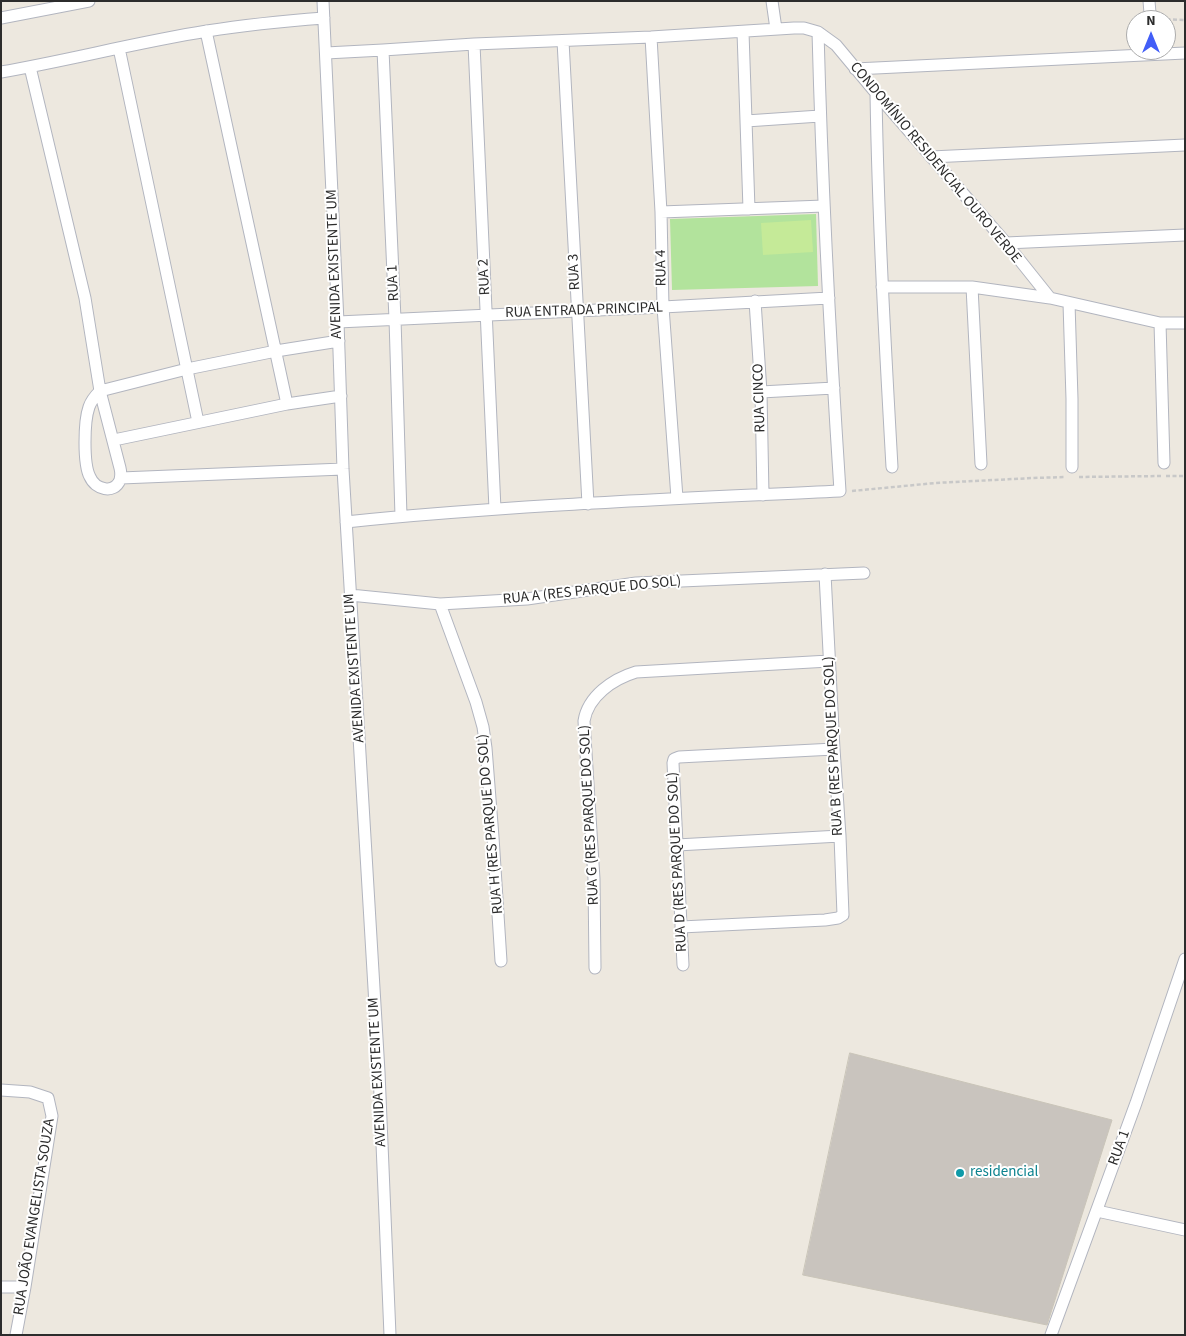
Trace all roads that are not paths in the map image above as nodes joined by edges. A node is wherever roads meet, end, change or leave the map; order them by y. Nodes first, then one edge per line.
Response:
1 (89, 1) edge
2 (323, 1) edge
3 (772, 1) edge
4 (1, 18) edge
5 (324, 18) junction
6 (776, 29) junction
7 (206, 31) junction
8 (743, 32) junction
9 (818, 32) junction
10 (651, 38) junction
11 (563, 40) junction
12 (474, 44) junction
13 (119, 48) junction
14 (383, 50) junction
15 (326, 53) junction
16 (1185, 53) edge
17 (30, 67) junction
18 (855, 69) junction
19 (1, 72) edge
20 (876, 94) junction
21 (820, 116) junction
22 (746, 121) junction
23 (1185, 145) edge
24 (931, 157) junction
25 (824, 206) junction
26 (749, 209) junction
27 (661, 212) junction
28 (1185, 235) edge
29 (1006, 243) junction
30 (882, 287) junction
31 (972, 287) junction
32 (829, 298) junction
33 (1050, 298) junction
34 (756, 302) junction
35 (1070, 303) junction
36 (663, 307) junction
37 (577, 311) junction
38 (486, 315) junction
39 (395, 319) junction
40 (338, 322) junction
41 (1160, 322) junction
42 (1185, 323) edge
43 (339, 341) junction
44 (276, 351) junction
45 (188, 369) junction
46 (834, 388) junction
47 (100, 391) junction
48 (761, 392) junction
49 (341, 396) junction
50 (287, 404) junction
51 (198, 422) junction
52 (114, 440) junction
53 (1164, 463) dead end
54 (981, 464) dead end
55 (892, 467) dead end
56 (343, 468) junction
57 (1071, 472) road end
58 (121, 478) junction
59 (763, 495) junction
60 (677, 498) junction
61 (588, 504) junction
62 (495, 509) junction
63 (402, 516) junction
64 (346, 522) junction
65 (864, 573) dead end
66 (825, 574) junction
67 (350, 594) junction
68 (440, 604) junction
69 (829, 661) junction
70 (834, 749) junction
71 (840, 836) junction
72 (677, 845) junction
73 (681, 927) junction
74 (1185, 959) edge
75 (501, 961) dead end
76 (683, 965) dead end
77 (595, 968) dead end
78 (1, 1090) edge
79 (1097, 1211) junction
80 (1185, 1230) edge
81 (25, 1287) junction
82 (1, 1288) edge
83 (16, 1335) edge
84 (390, 1335) edge
85 (1051, 1335) edge

1 - 4 street
2 - 5 street, AVENIDA EXISTENTE UM
3 - 6 street
5 - 7 street
5 - 15 street, AVENIDA EXISTENTE UM
6 - 8 street
6 - 9 street
7 - 13 street
7 - 44 street
8 - 10 street
8 - 22 street
9 - 18 street, CONDOMÍNIO RESIDENCIAL OURO VERDE
9 - 21 street
10 - 11 street
10 - 27 street, RUA 4
11 - 12 street
11 - 37 street, RUA 3
12 - 14 street
12 - 38 street, RUA 2
13 - 17 street
13 - 45 street
14 - 15 street
14 - 39 street, RUA 1
15 - 40 street, AVENIDA EXISTENTE UM
16 - 18 street
17 - 19 street
17 - 47 street
18 - 20 street, CONDOMÍNIO RESIDENCIAL OURO VERDE
20 - 24 street, CONDOMÍNIO RESIDENCIAL OURO VERDE
20 - 30 street
21 - 22 street
21 - 25 street
22 - 26 street
23 - 24 street
24 - 29 street, CONDOMÍNIO RESIDENCIAL OURO VERDE
25 - 26 street
25 - 32 street
26 - 27 street
27 - 36 street, RUA 4
28 - 29 street
29 - 33 street, CONDOMÍNIO RESIDENCIAL OURO VERDE
30 - 31 street
30 - 55 street
31 - 33 street
31 - 54 street
32 - 34 street, RUA ENTRADA PRINCIPAL
32 - 46 street
33 - 35 street
34 - 36 street, RUA ENTRADA PRINCIPAL
34 - 48 street, RUA CINCO
35 - 41 street
35 - 57 street
36 - 37 street, RUA ENTRADA PRINCIPAL
36 - 60 street, RUA 4
37 - 38 street, RUA ENTRADA PRINCIPAL
37 - 61 street, RUA 3
38 - 39 street, RUA ENTRADA PRINCIPAL
38 - 62 street, RUA 2
39 - 40 street, RUA ENTRADA PRINCIPAL
39 - 63 street, RUA 1
40 - 43 street, AVENIDA EXISTENTE UM
41 - 42 street
41 - 53 street
43 - 44 street
43 - 49 street, AVENIDA EXISTENTE UM
44 - 45 street
44 - 50 street
45 - 47 street
45 - 51 street
46 - 48 street
46 - 59 street
47 - 52 street
47 - 58 street
48 - 59 street, RUA CINCO
49 - 50 street
49 - 56 street, AVENIDA EXISTENTE UM
50 - 51 street
51 - 52 street
52 - 58 street
56 - 58 street
56 - 64 street, AVENIDA EXISTENTE UM
59 - 60 street
60 - 61 street
61 - 62 street
62 - 63 street
63 - 64 street
64 - 67 street, AVENIDA EXISTENTE UM
65 - 66 street, RUA A (RES PARQUE DO SOL)
66 - 68 street, RUA A (RES PARQUE DO SOL)
66 - 69 street, RUA B (RES PARQUE DO SOL)
67 - 68 street, RUA A (RES PARQUE DO SOL)
67 - 84 street, AVENIDA EXISTENTE UM
68 - 75 street, RUA H (RES PARQUE DO SOL)
69 - 70 street, RUA B (RES PARQUE DO SOL)
69 - 77 street, RUA G (RES PARQUE DO SOL)
70 - 71 street, RUA B (RES PARQUE DO SOL)
70 - 72 street, RUA D (RES PARQUE DO SOL)
71 - 72 street
71 - 73 street, RUA B (RES PARQUE DO SOL)
72 - 73 street, RUA D (RES PARQUE DO SOL)
73 - 76 street, RUA D (RES PARQUE DO SOL)
74 - 79 street, RUA 1
78 - 81 street, RUA JOÃO EVANGELISTA SOUZA
79 - 80 street
79 - 85 street, RUA 1
81 - 82 street
81 - 83 street, RUA JOÃO EVANGELISTA SOUZA

